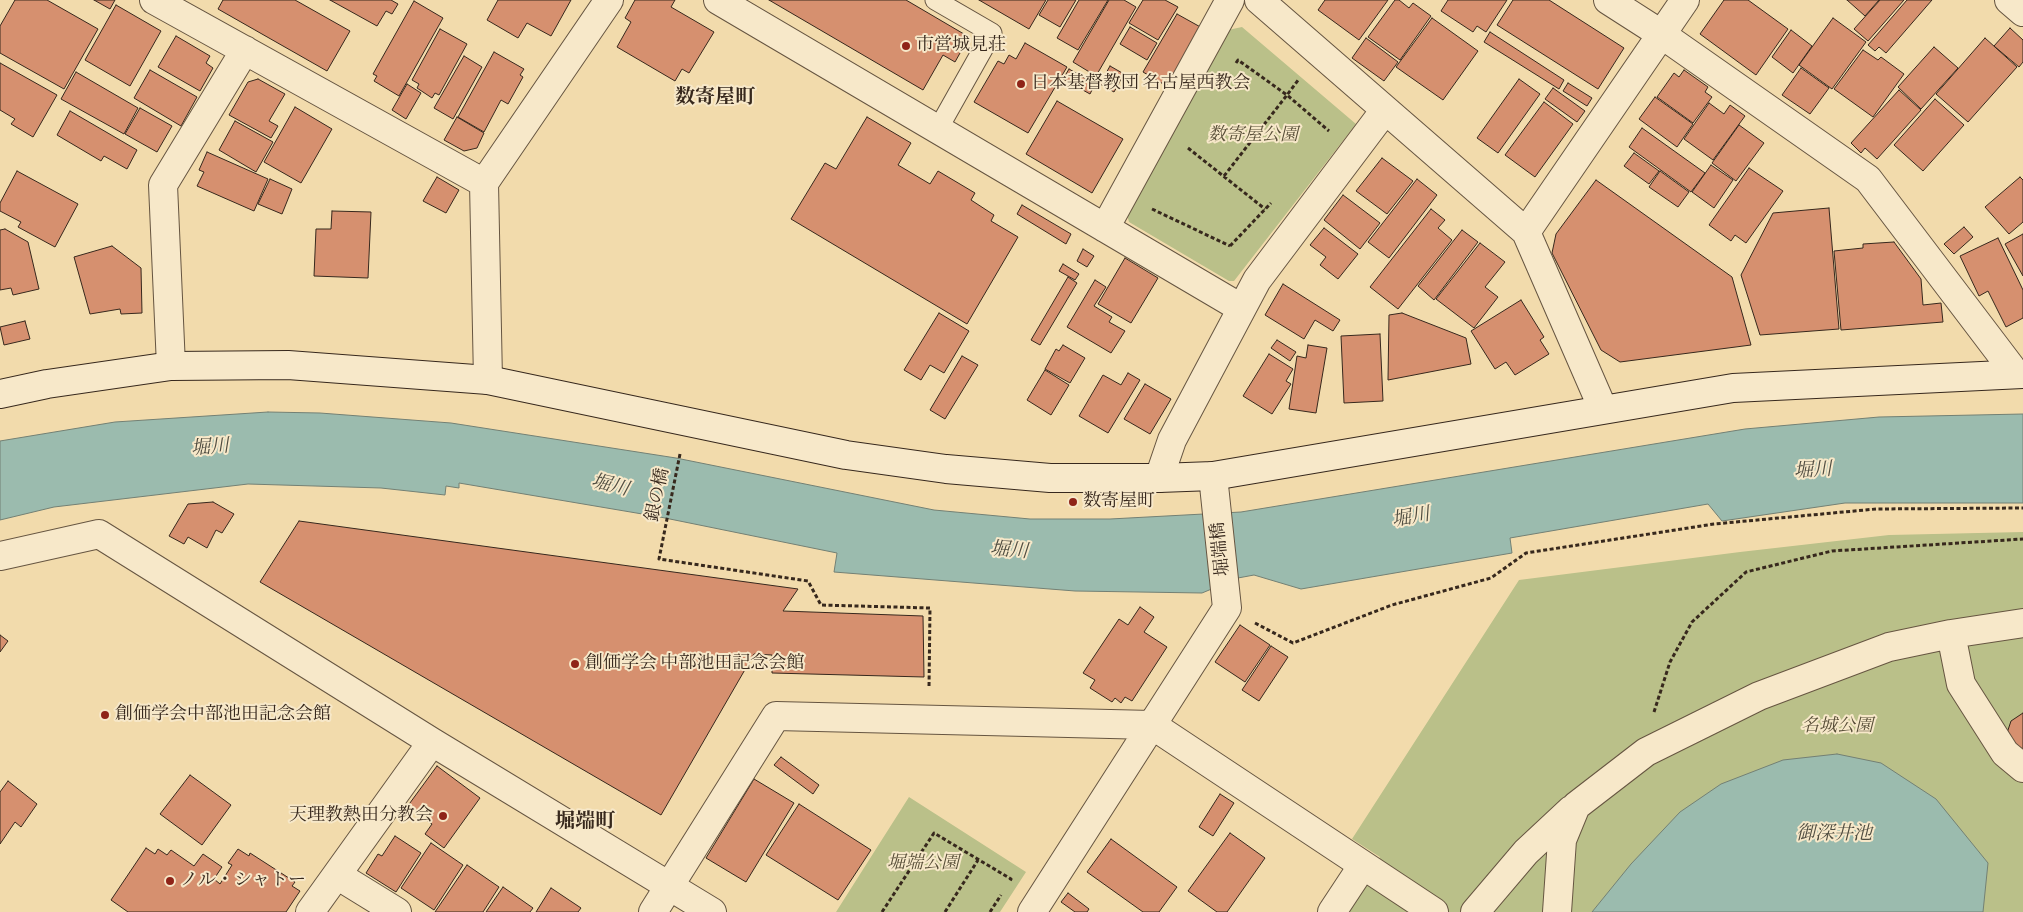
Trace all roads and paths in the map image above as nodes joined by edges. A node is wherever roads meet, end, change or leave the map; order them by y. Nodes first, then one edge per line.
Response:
1 (154, 0) edge
2 (609, 0) edge
3 (718, 0) edge
4 (935, 0) edge
5 (1230, 0) edge
6 (1259, 0) edge
7 (1608, 0) edge
8 (1685, 0) edge
9 (2009, 0) edge
10 (2023, 12) edge
11 (1661, 34) junction
12 (245, 50) junction
13 (1318, 52) junction
14 (1232, 68) dead end
15 (1288, 96) junction
16 (1385, 110) junction
17 (938, 129) junction
18 (1334, 135) dead end
19 (1181, 143) dead end
20 (1224, 176) junction
21 (484, 183) junction
22 (1277, 196) dead end
23 (1149, 208) dead end
24 (1265, 209) junction
25 (1105, 228) junction
26 (1526, 232) junction
27 (1242, 308) junction
28 (171, 366) junction
29 (2019, 374) edge
30 (488, 380) junction
31 (0, 394) edge
32 (1603, 409) junction
33 (680, 453) dead end
34 (1213, 476) junction
35 (1159, 478) junction
36 (2023, 508) edge
37 (2023, 539) edge
38 (0, 556) edge
39 (1226, 599) junction
40 (2023, 623) edge
41 (1951, 634) junction
42 (929, 718) junction
43 (1152, 725) junction
44 (432, 742) junction
45 (1646, 752) junction
46 (2023, 768) edge
47 (1576, 806) junction
48 (978, 860) junction
49 (1363, 865) junction
50 (337, 875) junction
51 (668, 885) junction
52 (1007, 886) dead end
53 (1003, 892) dead end
54 (310, 912) edge
55 (397, 912) edge
56 (653, 912) edge
57 (712, 912) edge
58 (882, 912) edge
59 (945, 912) edge
60 (990, 912) edge
61 (1032, 912) edge
62 (1332, 912) edge
63 (1434, 912) edge
64 (1475, 912) edge
65 (1557, 912) edge

1 - 12 street
2 - 21 street
3 - 17 street
4 - 17 lane
5 - 25 street
6 - 13 street
7 - 11 street
8 - 11 street
9 - 10 street
11 - 26 street
11 - 29 street
12 - 21 street
12 - 28 street
13 - 15 path
13 - 16 street
14 - 15 path
15 - 18 path
15 - 20 path
16 - 26 street
16 - 27 street
17 - 25 street
19 - 20 path
20 - 24 path
21 - 30 street
22 - 24 path
23 - 24 path
25 - 27 street
26 - 32 street
27 - 35 street
28 - 30 street
28 - 31 street
29 - 32 street
30 - 35 street
32 - 34 street
33 - 42 path, 銀の橋
34 - 35 street
34 - 39 street, 堀端橋
36 - 39 path
37 - 45 path
38 - 44 street
39 - 43 street
40 - 41 street
41 - 45 street
41 - 46 street
42 - 43 street
42 - 51 street
43 - 49 street
43 - 61 street
44 - 50 street
44 - 51 street
45 - 47 street
47 - 64 street
47 - 65 street
48 - 52 path
48 - 58 path
48 - 59 path
49 - 62 street
49 - 63 street
50 - 54 street
50 - 55 street
51 - 56 street
51 - 57 street
53 - 60 path

